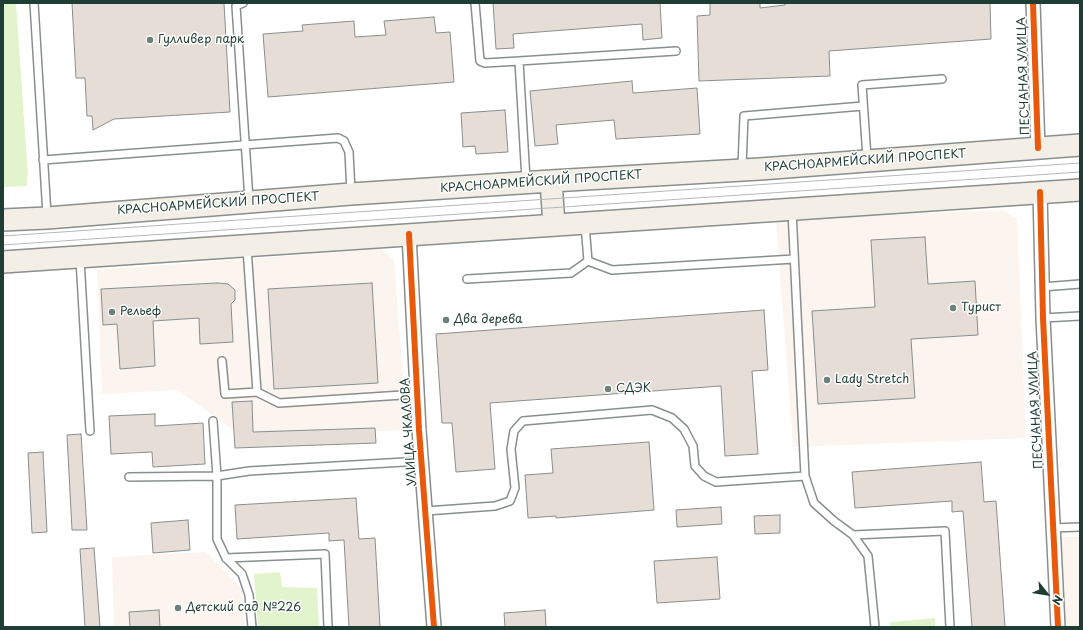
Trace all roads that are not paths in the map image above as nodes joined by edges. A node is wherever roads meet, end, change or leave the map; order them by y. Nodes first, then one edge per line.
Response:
1 (34, 3) edge
2 (243, 3) edge
3 (475, 3) edge
4 (1033, 3) edge
5 (676, 51) dead end
6 (519, 61) junction
7 (942, 79) dead end
8 (864, 106) junction
9 (246, 145) junction
10 (1080, 145) edge
11 (1038, 148) junction
12 (44, 160) junction
13 (867, 161) junction
14 (742, 170) junction
15 (551, 181) junction
16 (527, 183) junction
17 (1080, 190) edge
18 (1040, 192) junction
19 (351, 194) junction
20 (249, 201) junction
21 (792, 209) junction
22 (47, 218) junction
23 (3, 220) edge
24 (585, 223) junction
25 (554, 225) junction
26 (409, 234) junction
27 (247, 246) junction
28 (80, 257) junction
29 (794, 259) junction
30 (588, 261) junction
31 (3, 262) edge
32 (466, 279) dead end
33 (1080, 284) edge
34 (1042, 287) junction
35 (1080, 316) edge
36 (1043, 318) junction
37 (222, 361) dead end
38 (257, 392) junction
39 (418, 394) junction
40 (213, 421) dead end
41 (90, 430) dead end
42 (422, 461) junction
43 (217, 476) junction
44 (805, 476) junction
45 (129, 477) dead end
46 (426, 510) junction
47 (1080, 527) edge
48 (1052, 528) junction
49 (853, 535) junction
50 (226, 558) junction
51 (252, 627) edge
52 (328, 627) edge
53 (434, 627) edge
54 (875, 627) edge
55 (950, 627) edge
56 (1058, 627) edge

1 - 12 lane
2 - 9 lane
3 - 6 lane
4 - 11 street, ПЕСЧАНАЯ УЛИЦА
5 - 6 lane
6 - 16 lane
7 - 8 lane
8 - 13 lane
8 - 14 lane
9 - 12 lane
9 - 19 lane
9 - 20 lane
10 - 11 main road, КРАСНОАРМЕЙСКИЙ ПРОСПЕКТ
11 - 13 main road, КРАСНОАРМЕЙСКИЙ ПРОСПЕКТ
12 - 22 lane
13 - 14 main road, КРАСНОАРМЕЙСКИЙ ПРОСПЕКТ
14 - 15 main road, КРАСНОАРМЕЙСКИЙ ПРОСПЕКТ
15 - 16 main road, КРАСНОАРМЕЙСКИЙ ПРОСПЕКТ
15 - 25 main road
16 - 19 main road, КРАСНОАРМЕЙСКИЙ ПРОСПЕКТ
17 - 18 main road
18 - 21 main road
18 - 34 street, ПЕСЧАНАЯ УЛИЦА
19 - 20 main road, КРАСНОАРМЕЙСКИЙ ПРОСПЕКТ
20 - 22 main road, КРАСНОАРМЕЙСКИЙ ПРОСПЕКТ
21 - 24 main road
21 - 29 lane
22 - 23 main road, КРАСНОАРМЕЙСКИЙ ПРОСПЕКТ
24 - 25 main road
24 - 30 lane
25 - 26 main road
26 - 27 main road
26 - 39 street, УЛИЦА ЧКАЛОВА
27 - 28 main road
27 - 38 lane
28 - 31 main road
28 - 41 lane
29 - 30 lane
29 - 44 lane
30 - 32 lane
33 - 34 lane
34 - 36 street, ПЕСЧАНАЯ УЛИЦА
35 - 36 lane
36 - 48 street, ПЕСЧАНАЯ УЛИЦА
37 - 38 lane
38 - 39 lane
39 - 42 street, УЛИЦА ЧКАЛОВА
40 - 43 lane
42 - 43 lane
42 - 46 street, УЛИЦА ЧКАЛОВА
43 - 45 lane
43 - 50 lane
44 - 46 lane
44 - 49 lane
46 - 53 street, УЛИЦА ЧКАЛОВА
47 - 48 lane
48 - 56 street, ПЕСЧАНАЯ УЛИЦА
49 - 54 lane
49 - 55 lane
50 - 51 lane
50 - 52 lane

